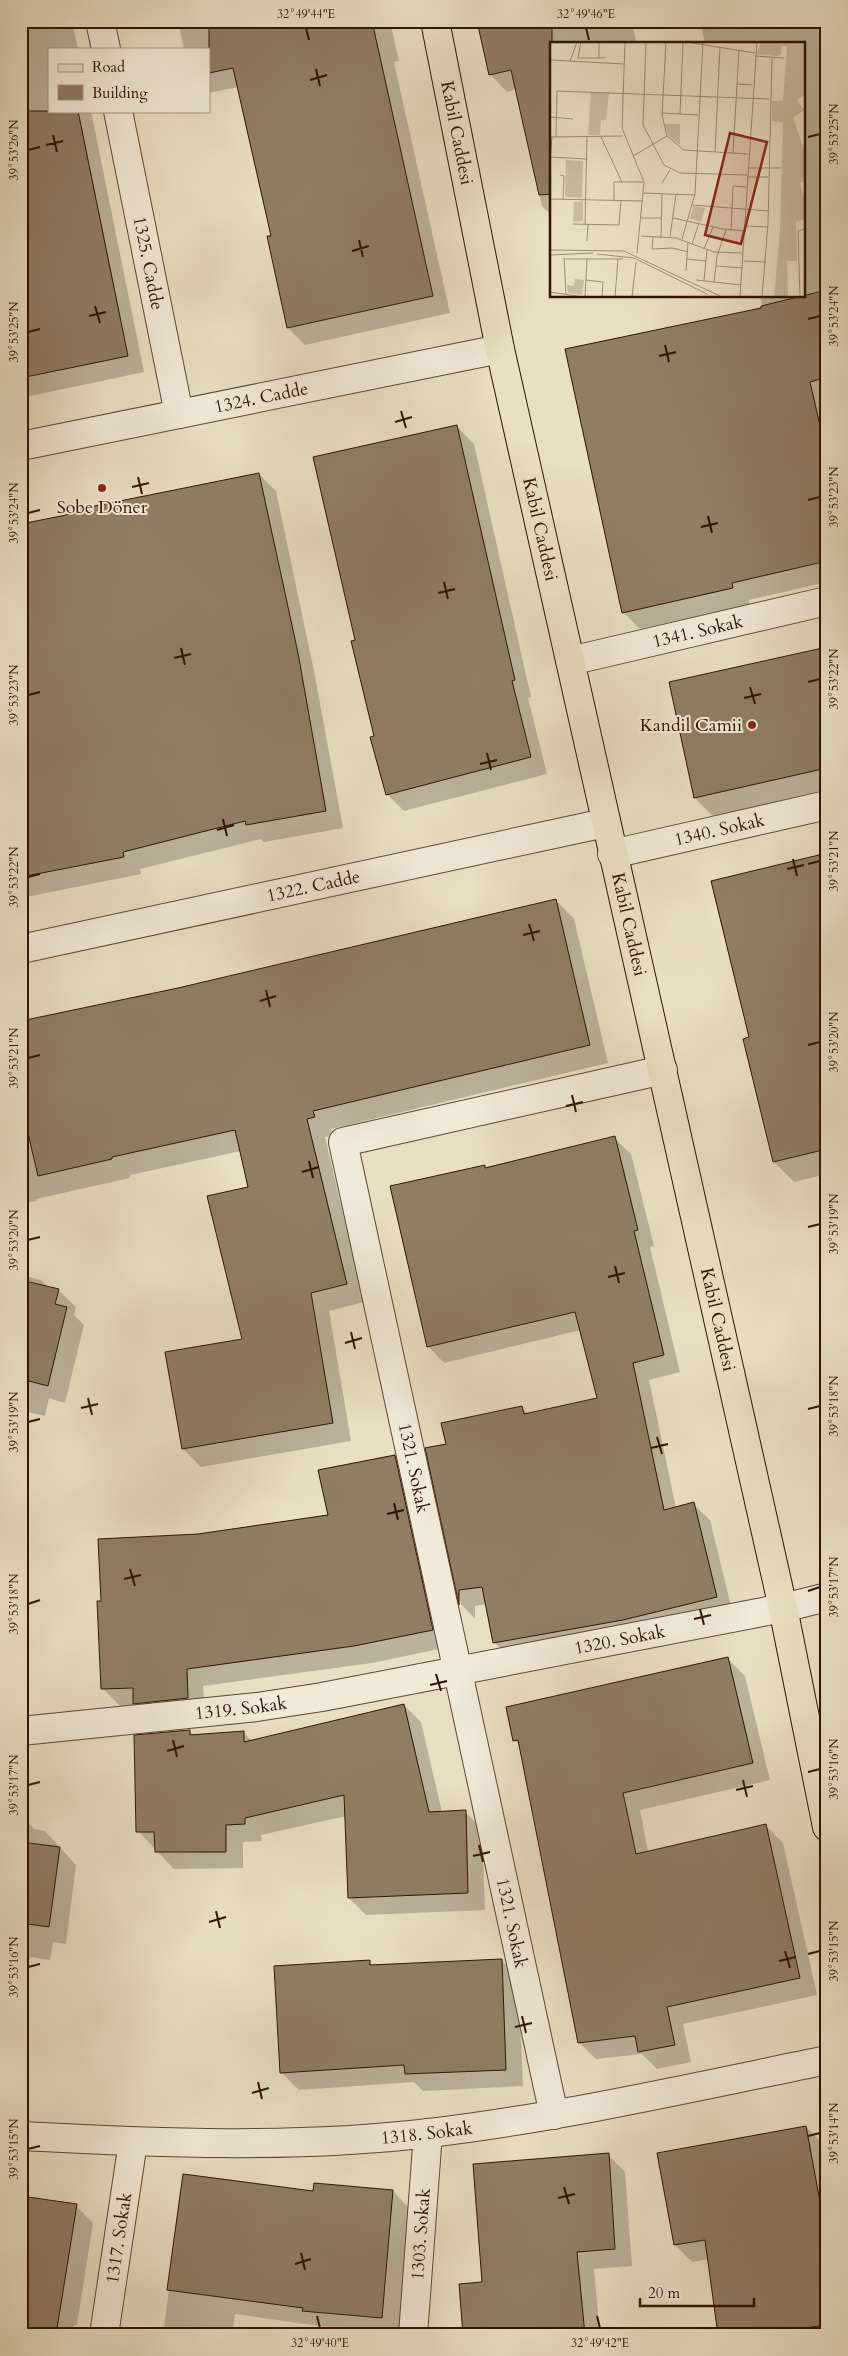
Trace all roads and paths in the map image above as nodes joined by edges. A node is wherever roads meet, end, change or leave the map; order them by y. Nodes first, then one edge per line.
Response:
1 (100, 21) edge
2 (434, 21) edge
3 (106, 48) edge
4 (118, 112) edge
5 (500, 349) junction
6 (179, 414) junction
7 (21, 446) edge
8 (827, 601) edge
9 (570, 661) junction
10 (827, 805) edge
11 (605, 823) junction
12 (612, 854) junction
13 (21, 949) edge
14 (663, 1070) junction
15 (827, 1597) edge
16 (782, 1608) junction
17 (458, 1672) junction
18 (21, 1731) edge
19 (827, 1827) edge
20 (827, 2060) edge
21 (554, 2115) junction
22 (428, 2133) junction
23 (21, 2136) edge
24 (133, 2142) junction
25 (104, 2335) edge
26 (413, 2335) edge

1 - 3 street
2 - 5 main road, Kabil Caddesi
4 - 6 street, 1325. Cadde
5 - 6 street, 1324. Cadde
5 - 9 main road, Kabil Caddesi
6 - 7 street, 1324. Cadde
8 - 9 street, 1341. Sokak
9 - 11 main road, Kabil Caddesi
10 - 12 street, 1340. Sokak
11 - 12 main road, Kabil Caddesi
11 - 13 street, 1322. Cadde
12 - 14 main road, Kabil Caddesi
14 - 16 main road, Kabil Caddesi
14 - 17 street, 1321. Sokak
15 - 16 street, 1320. Sokak
16 - 17 street, 1320. Sokak
16 - 19 main road, Kabil Caddesi
17 - 18 street, 1319. Sokak
17 - 21 street, 1321. Sokak
20 - 21 street, 1318. Sokak
21 - 22 street, 1318. Sokak
22 - 24 street, 1318. Sokak
22 - 26 street, 1303. Sokak
23 - 24 street, 1318. Sokak
24 - 25 street, 1317. Sokak

